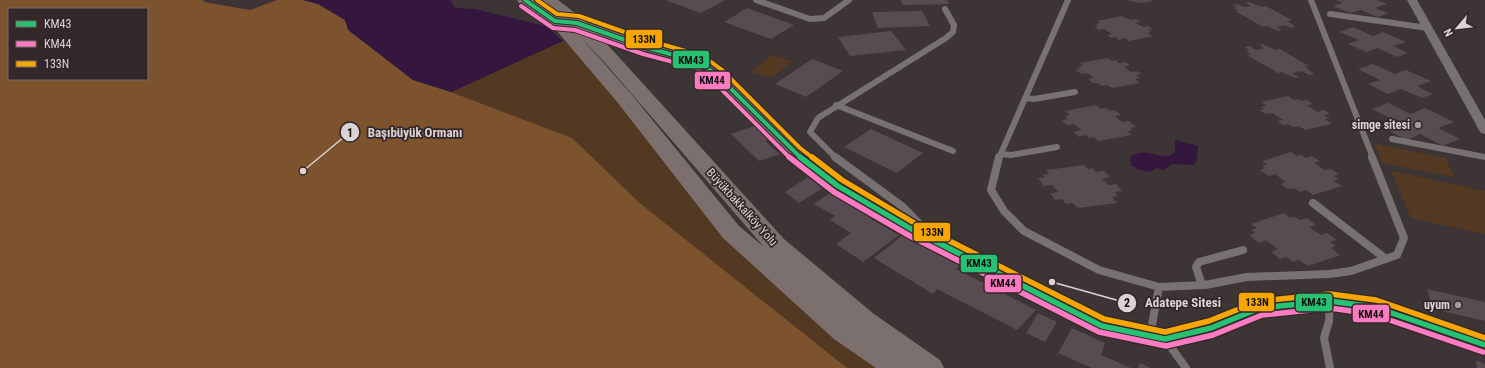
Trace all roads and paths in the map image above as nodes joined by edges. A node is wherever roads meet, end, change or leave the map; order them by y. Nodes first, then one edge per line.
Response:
1 (525, 0) edge
2 (548, 0) edge
3 (756, 0) edge
4 (849, 0) edge
5 (1068, 0) edge
6 (1311, 0) edge
7 (1412, 0) edge
8 (945, 9) dead end
9 (1330, 14) dead end
10 (555, 21) junction
11 (577, 23) junction
12 (1428, 28) junction
13 (1075, 92) dead end
14 (1025, 98) junction
15 (836, 105) junction
16 (1485, 130) edge
17 (1392, 139) dead end
18 (1057, 147) dead end
19 (953, 151) dead end
20 (1001, 154) junction
21 (1485, 157) edge
22 (1313, 203) dead end
23 (937, 242) junction
24 (1243, 250) dead end
25 (1386, 258) junction
26 (1202, 285) junction
27 (1159, 287) junction
28 (1330, 301) junction
29 (1157, 338) junction
30 (1485, 345) edge
31 (897, 368) edge
32 (930, 368) edge
33 (1186, 368) edge
34 (1330, 368) edge

1 - 10 highway, Büyükbakkalköy Yolu
2 - 11 highway, Büyükbakkalköy Yolu
3 - 4 lane
5 - 14 lane
6 - 25 lane
7 - 12 street
8 - 15 lane
9 - 12 lane
10 - 11 highway
10 - 31 highway, Büyükbakkalköy Yolu
11 - 23 street
11 - 32 highway, Büyükbakkalköy Yolu
12 - 16 street
13 - 14 lane
14 - 20 lane
15 - 19 lane
15 - 23 lane
17 - 21 lane
18 - 20 lane
20 - 27 lane
22 - 25 lane
23 - 29 street
24 - 26 lane
25 - 26 lane
26 - 27 lane
27 - 29 lane
28 - 29 street
28 - 30 street
28 - 34 lane
29 - 33 lane

